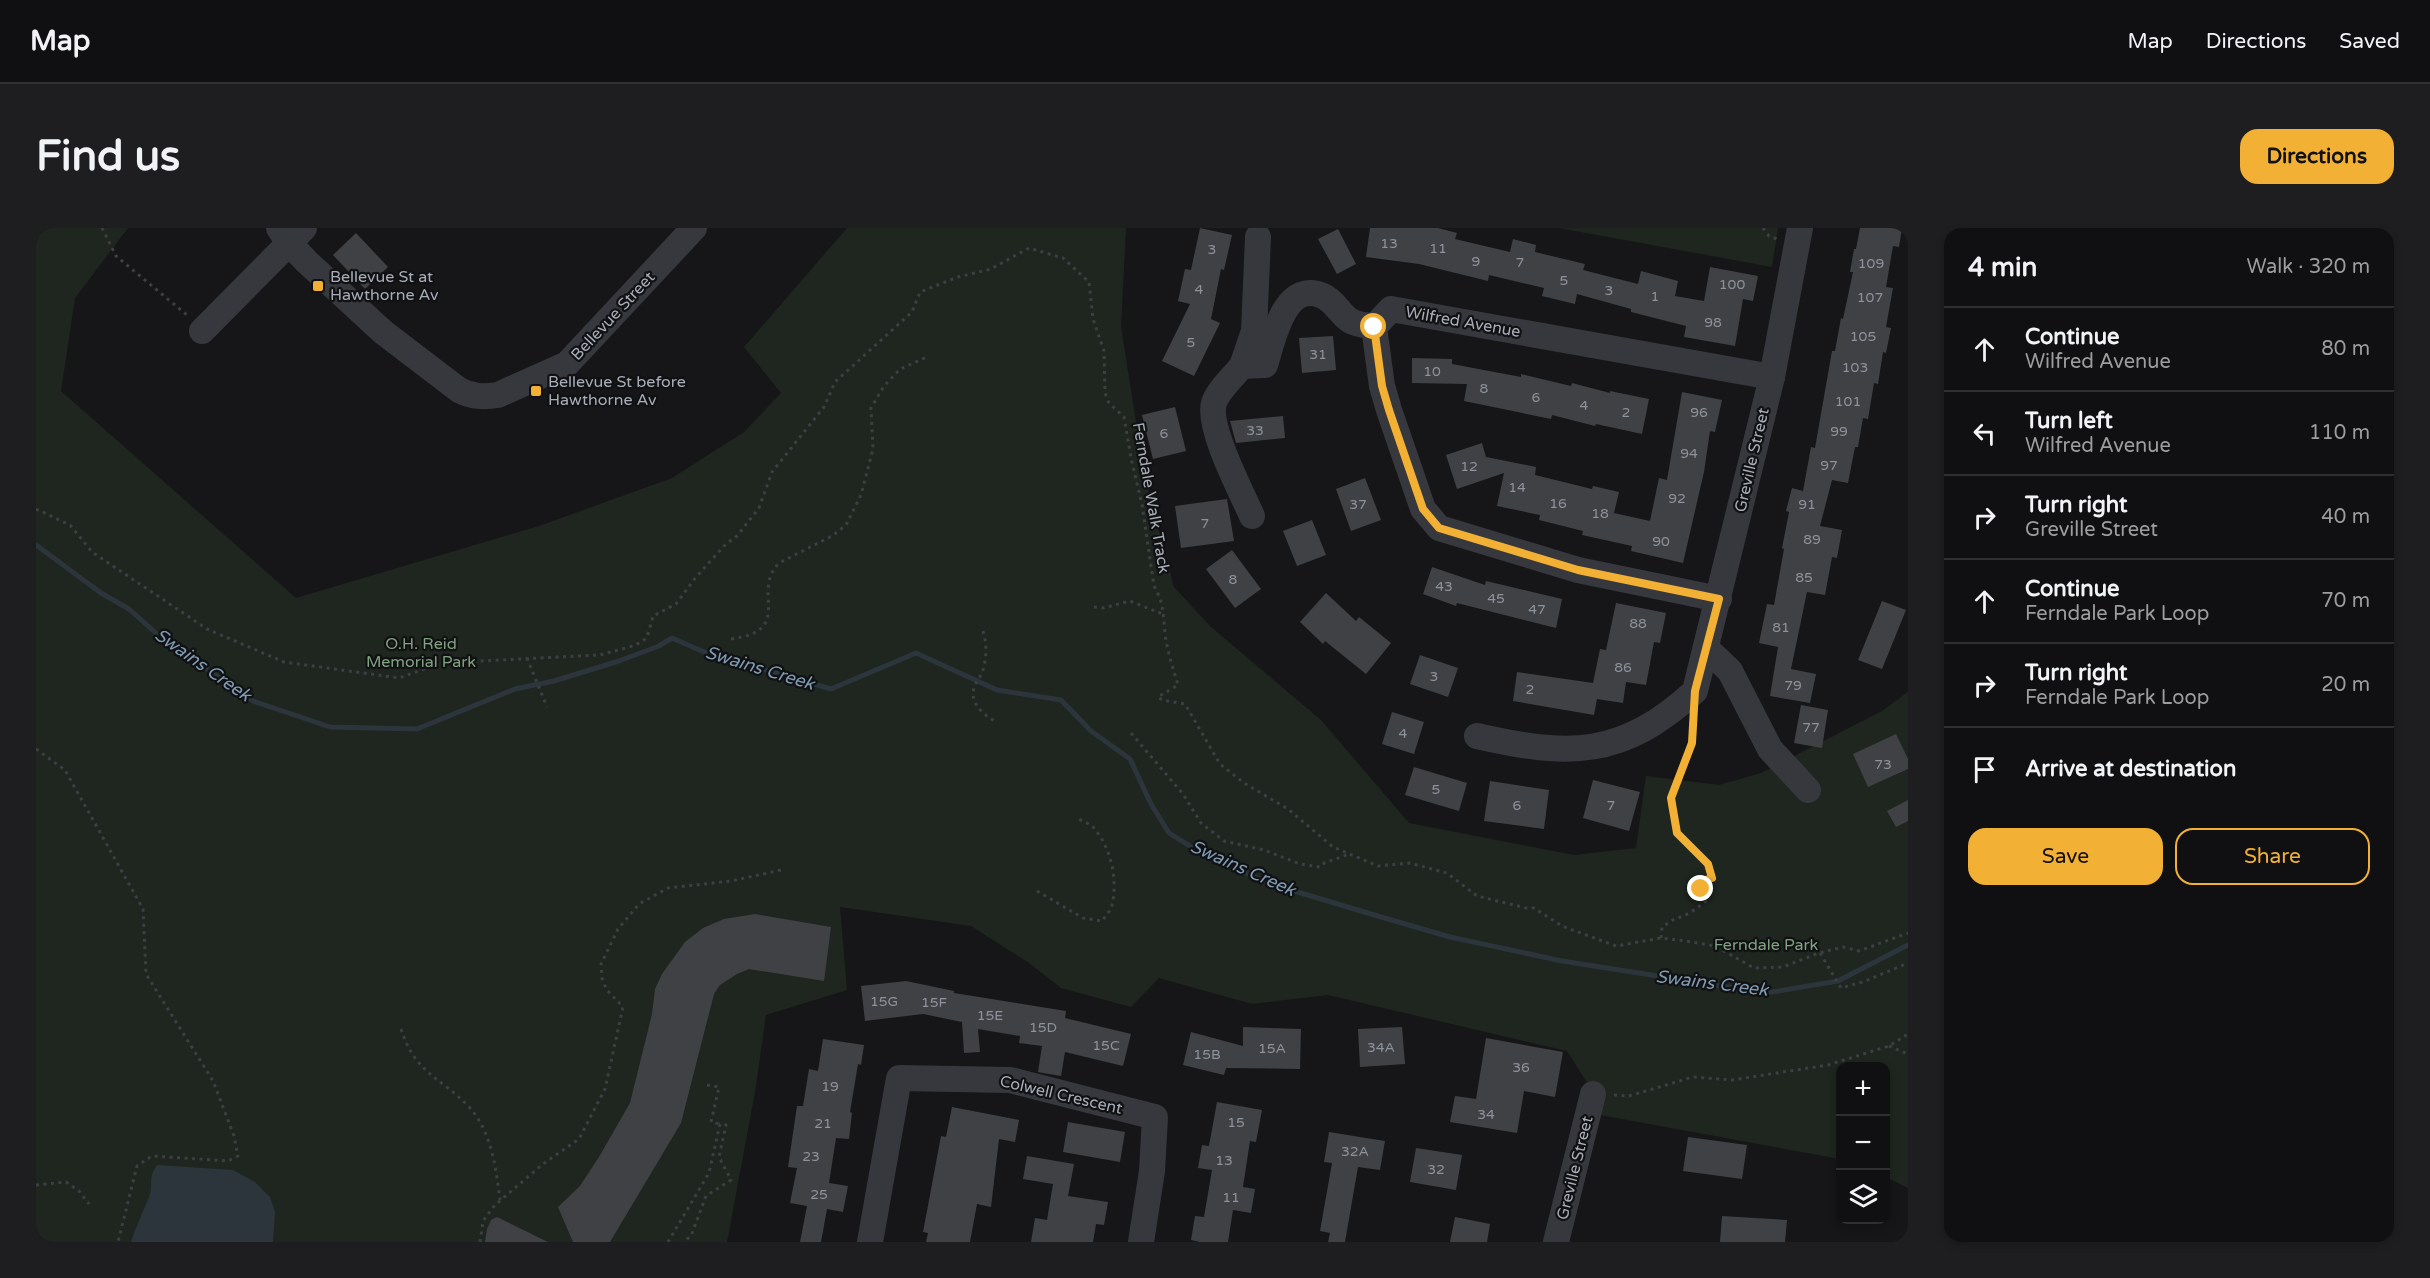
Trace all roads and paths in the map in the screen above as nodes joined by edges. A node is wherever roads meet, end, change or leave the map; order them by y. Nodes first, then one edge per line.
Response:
1 (102, 228) edge
2 (694, 228) edge
3 (1800, 228) edge
4 (291, 233) edge
5 (1258, 237) dead end
6 (1374, 327) junction
7 (202, 331) joint
8 (927, 357) dead end
9 (1242, 366) junction
10 (1772, 377) junction
11 (36, 509) edge
12 (1252, 516) dead end
13 (1719, 599) junction
14 (1094, 607) dead end
15 (1165, 615) junction
16 (983, 631) dead end
17 (731, 639) dead end
18 (1707, 648) junction
19 (527, 658) junction
20 (1695, 691) junction
21 (547, 707) dead end
22 (996, 722) dead end
23 (1131, 732) dead end
24 (1476, 736) dead end
25 (36, 749) edge
26 (1808, 790) dead end
27 (1076, 818) dead end
28 (1351, 854) junction
29 (781, 870) dead end
30 (1037, 891) dead end
31 (1908, 933) edge
32 (1661, 938) junction
33 (1819, 953) junction
34 (1908, 963) edge
35 (400, 1029) dead end
36 (1908, 1034) edge
37 (1889, 1046) junction
38 (1908, 1054) edge
39 (707, 1085) dead end
40 (1593, 1094) joint
41 (720, 1124) junction
42 (36, 1185) edge
43 (500, 1200) junction
44 (89, 1204) dead end
45 (118, 1242) edge
46 (480, 1242) edge
47 (668, 1242) edge
48 (683, 1242) edge
49 (870, 1242) edge
50 (1141, 1242) edge
51 (1556, 1242) edge

1 - 7 path
2 - 4 street, Bellevue Street
3 - 10 street, Greville Street
4 - 7 street
5 - 9 street
6 - 9 street
6 - 10 street, Wilfred Avenue
6 - 13 street
8 - 17 path
9 - 12 street
10 - 13 street, Greville Street
11 - 19 path, Ferndale Walk Track
13 - 18 street, Greville Street
14 - 15 path
15 - 19 path, Ferndale Walk Track
15 - 28 path, Ferndale Walk Track
16 - 22 path
18 - 20 street, Greville Street
18 - 26 street
19 - 21 path
20 - 24 street
20 - 32 path
23 - 28 path
25 - 45 path
27 - 30 path
28 - 32 path, Ferndale Walk Track
29 - 43 path
31 - 33 path, Ferndale Walk Track
32 - 33 path, Ferndale Walk Track
33 - 34 path
35 - 43 path
36 - 37 path
37 - 38 path
37 - 40 path
39 - 41 path
40 - 51 street, Greville Street
41 - 47 path
41 - 48 path
42 - 44 path
43 - 46 path
49 - 50 street, Colwell Crescent

